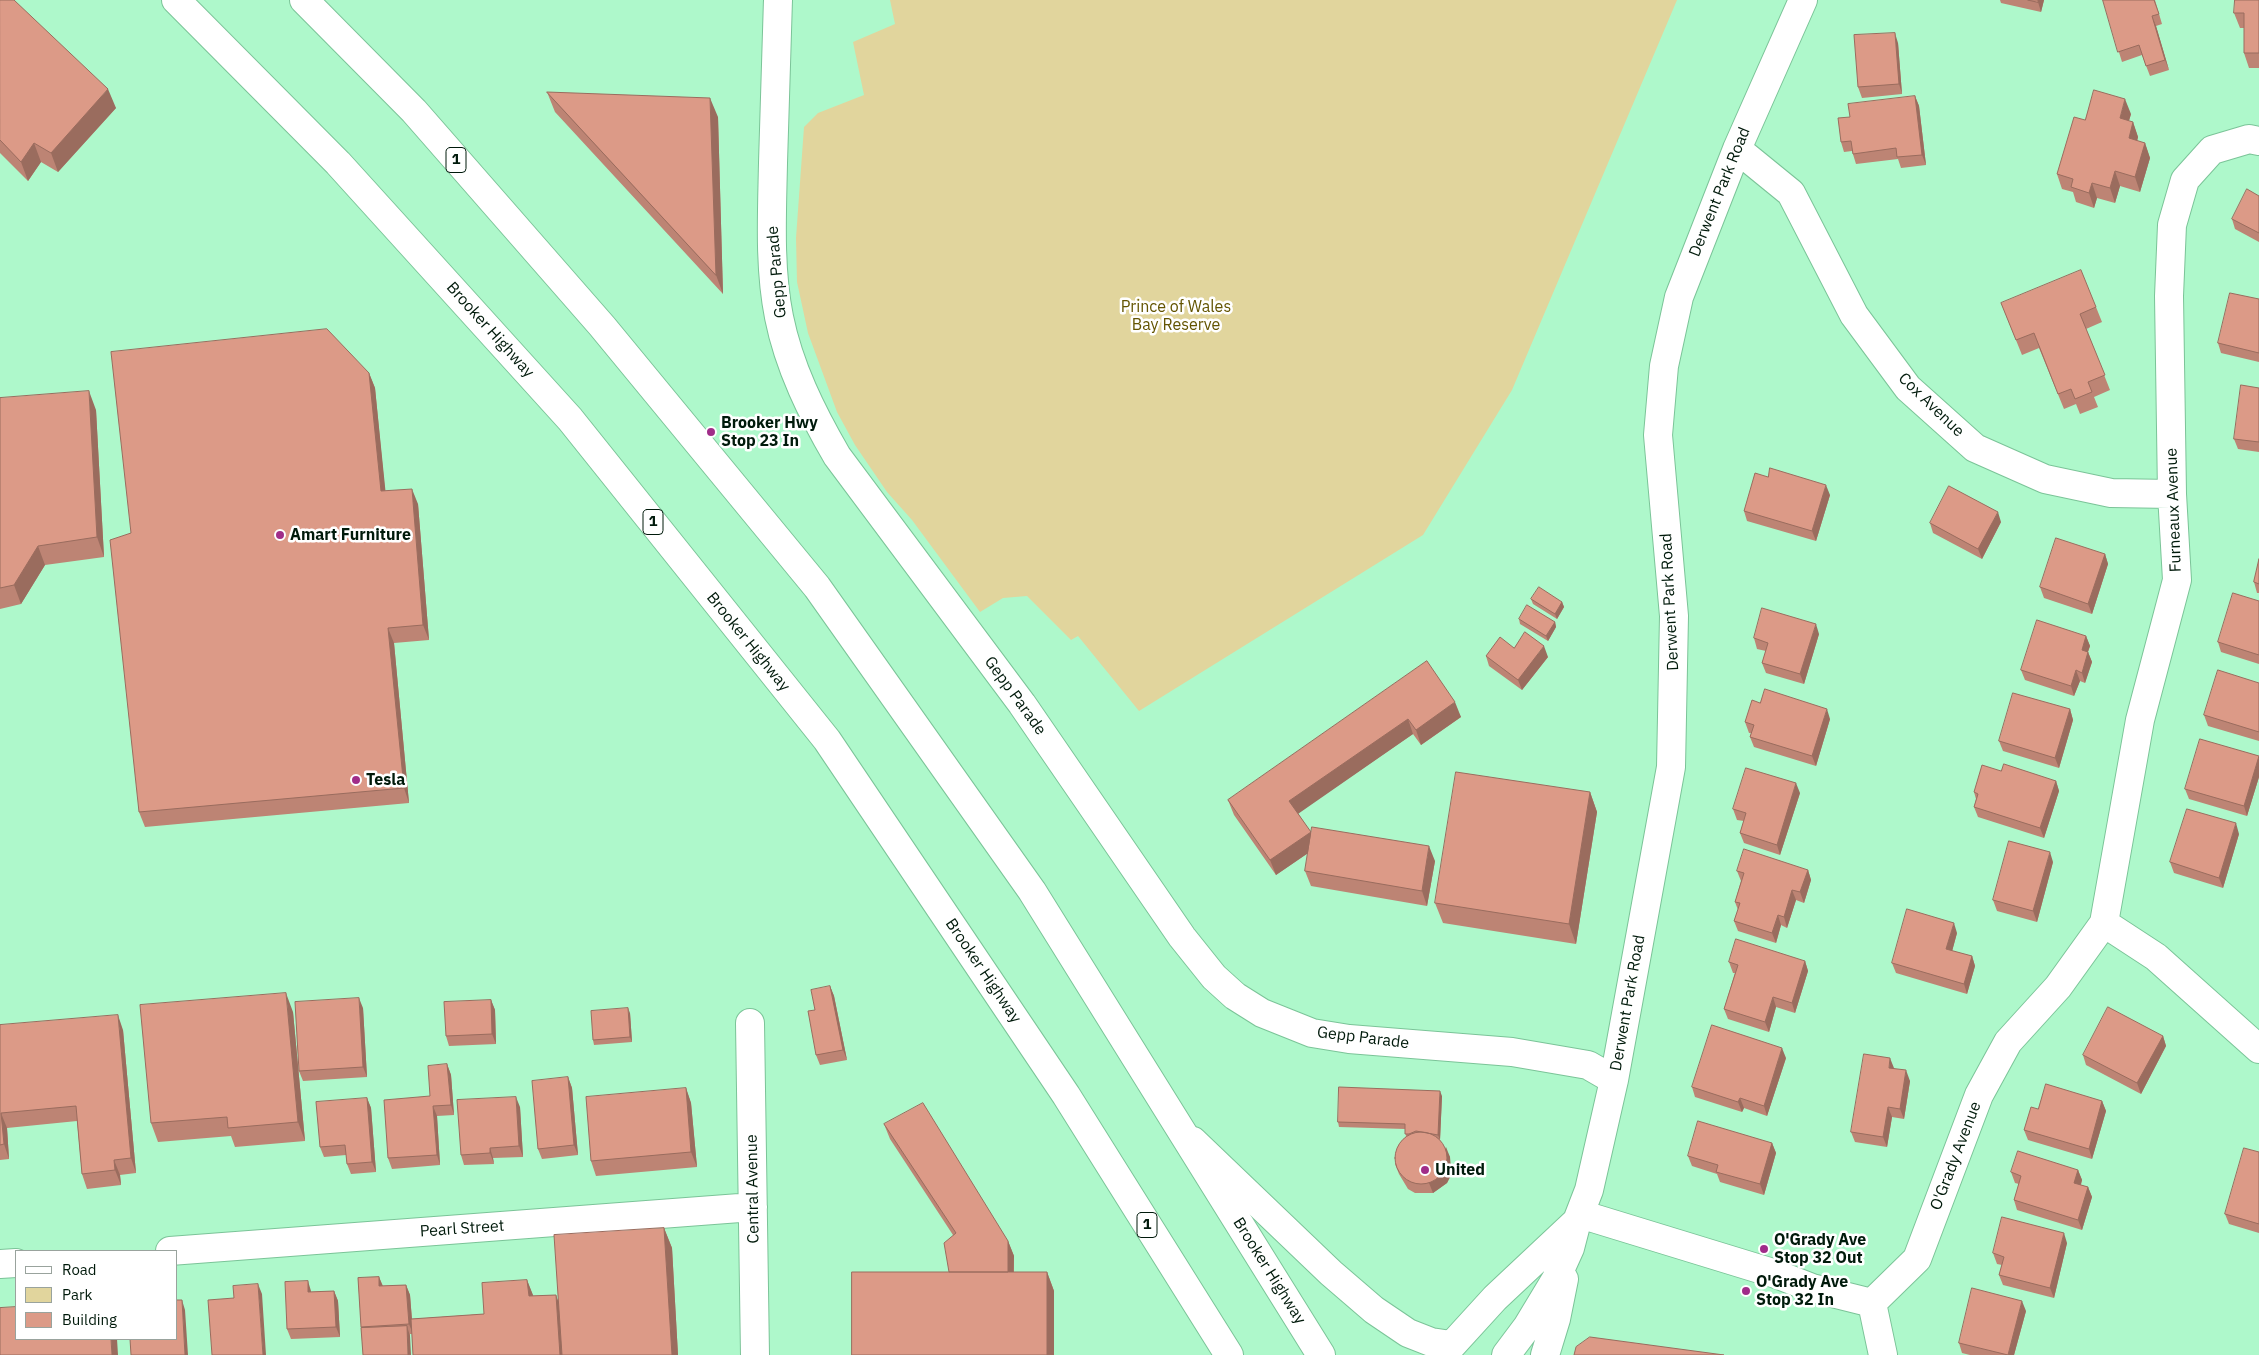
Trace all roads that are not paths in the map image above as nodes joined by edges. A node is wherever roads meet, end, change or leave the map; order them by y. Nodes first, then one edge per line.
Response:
1 (176, 0) edge
2 (304, 0) edge
3 (778, 0) edge
4 (1803, 0) edge
5 (2259, 141) edge
6 (1737, 149) junction
7 (2172, 494) junction
8 (2104, 923) junction
9 (750, 1023) dead end
10 (2259, 1049) edge
11 (1614, 1080) junction
12 (1181, 1129) junction
13 (754, 1206) junction
14 (1578, 1218) junction
15 (1570, 1248) junction
16 (178, 1250) edge
17 (15, 1263) edge
18 (0, 1264) edge
19 (1872, 1303) junction
20 (1447, 1350) edge
21 (756, 1355) edge
22 (1229, 1355) edge
23 (1321, 1355) edge
24 (1506, 1355) edge
25 (1545, 1355) edge
26 (1883, 1355) edge

1 - 22 main road, Brooker Highway / 1
2 - 12 main road, Brooker Highway / 1
3 - 11 main road, Gepp Parade
4 - 6 main road, Derwent Park Road
5 - 7 main road, Furneaux Avenue
6 - 7 main road, Cox Avenue
6 - 11 main road, Derwent Park Road
7 - 8 main road, Furneaux Avenue
8 - 10 main road
8 - 19 main road, O'Grady Avenue
9 - 13 main road, Central Avenue
11 - 14 main road, Derwent Park Road
12 - 20 main road
12 - 23 main road, Brooker Highway / 1
13 - 16 main road, Pearl Street
13 - 21 main road, Central Avenue
14 - 15 main road, Derwent Park Road
14 - 19 main road
14 - 20 main road, Derwent Park Road
15 - 24 main road, Derwent Park Road
15 - 25 main road
17 - 18 main road
19 - 26 main road

